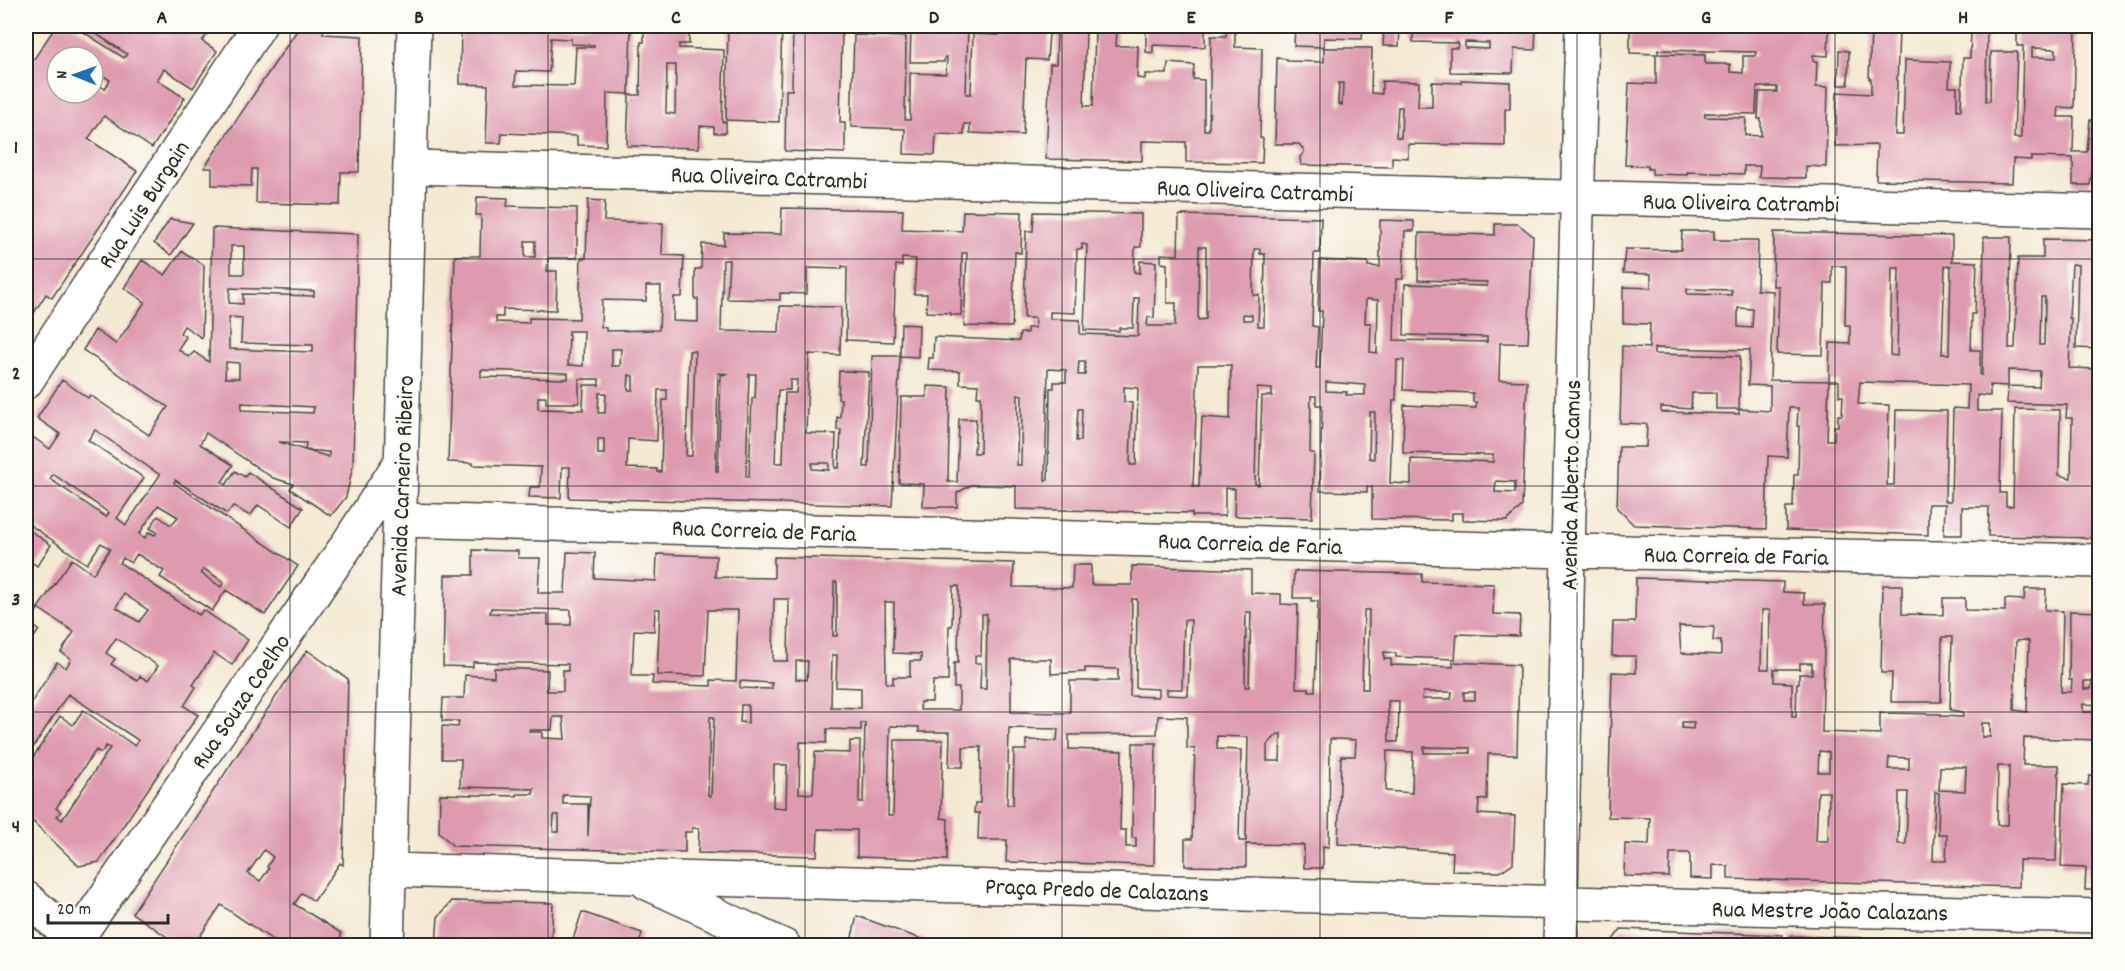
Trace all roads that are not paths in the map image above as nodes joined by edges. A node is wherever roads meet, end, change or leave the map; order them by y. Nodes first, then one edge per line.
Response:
1 (259, 26) edge
2 (414, 26) edge
3 (1582, 26) edge
4 (410, 167) junction
5 (1577, 198) junction
6 (2100, 211) edge
7 (26, 382) edge
8 (402, 460) junction
9 (400, 520) junction
10 (1568, 552) junction
11 (2100, 561) edge
12 (389, 870) junction
13 (633, 876) junction
14 (26, 898) edge
15 (1560, 902) junction
16 (2100, 916) edge
17 (78, 943) edge
18 (387, 945) edge
19 (784, 945) edge
20 (1560, 945) edge

1 - 7 street, Rua Luis Burgain
2 - 4 street, Avenida Carneiro Ribeiro
3 - 5 street, Avenida Alberto Camus
4 - 5 street, Rua Oliveira Catrambi
4 - 8 street, Avenida Carneiro Ribeiro
5 - 6 street, Rua Oliveira Catrambi
5 - 10 street, Avenida Alberto Camus
8 - 9 street, Avenida Carneiro Ribeiro
8 - 17 street, Rua Souza Coelho
9 - 10 street, Rua Correia de Faria
9 - 12 street, Avenida Carneiro Ribeiro
10 - 11 street, Rua Correia de Faria
10 - 15 street, Avenida Alberto Camus
12 - 13 street
12 - 18 street, Avenida Carneiro Ribeiro
13 - 15 street, Praça Predo de Calazans
13 - 19 street
14 - 17 street
15 - 16 street, Rua Mestre João Calazans
15 - 20 street, Avenida Alberto Camus

